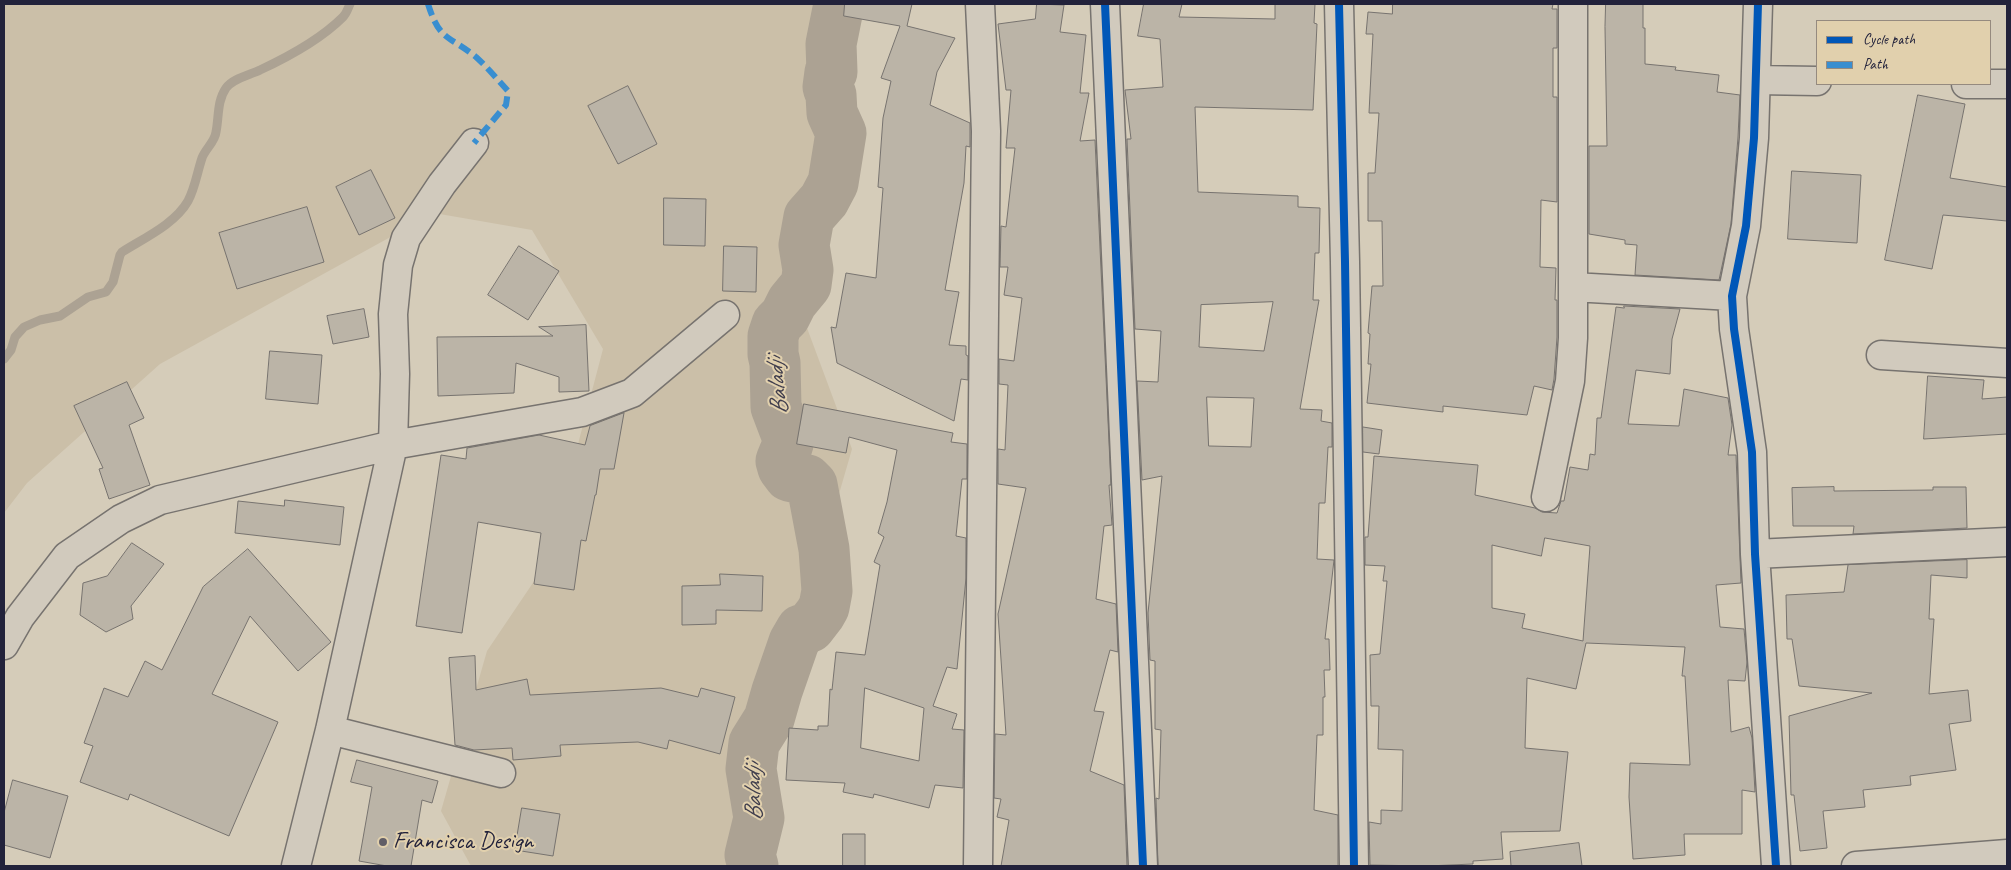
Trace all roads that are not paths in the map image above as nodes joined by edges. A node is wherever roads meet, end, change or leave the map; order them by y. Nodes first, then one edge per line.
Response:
1 (980, 4) edge
2 (1105, 4) edge
3 (1339, 4) edge
4 (1573, 4) edge
5 (1758, 4) edge
6 (1756, 80) junction
7 (1816, 81) edge
8 (1991, 84) edge
9 (2007, 84) edge
10 (474, 143) dead end
11 (1573, 287) junction
12 (1732, 296) junction
13 (724, 316) dead end
14 (1881, 355) dead end
15 (2007, 363) edge
16 (393, 445) junction
17 (1546, 496) dead end
18 (2007, 542) edge
19 (1754, 554) junction
20 (4, 645) edge
21 (330, 730) junction
22 (501, 773) dead end
23 (2007, 854) edge
24 (1960, 862) edge
25 (296, 866) edge
26 (978, 866) edge
27 (1143, 866) edge
28 (1354, 866) edge
29 (1776, 866) edge
30 (1856, 866) edge

1 - 26 street
2 - 27 street
3 - 28 street
4 - 11 street
5 - 6 street
6 - 7 street
6 - 12 street
8 - 9 street
10 - 16 street
11 - 12 street
11 - 17 street
12 - 19 street
13 - 16 street
14 - 15 street
16 - 20 street
16 - 21 street
18 - 19 street
19 - 29 street
21 - 22 street
21 - 25 street
23 - 24 street
24 - 30 street

